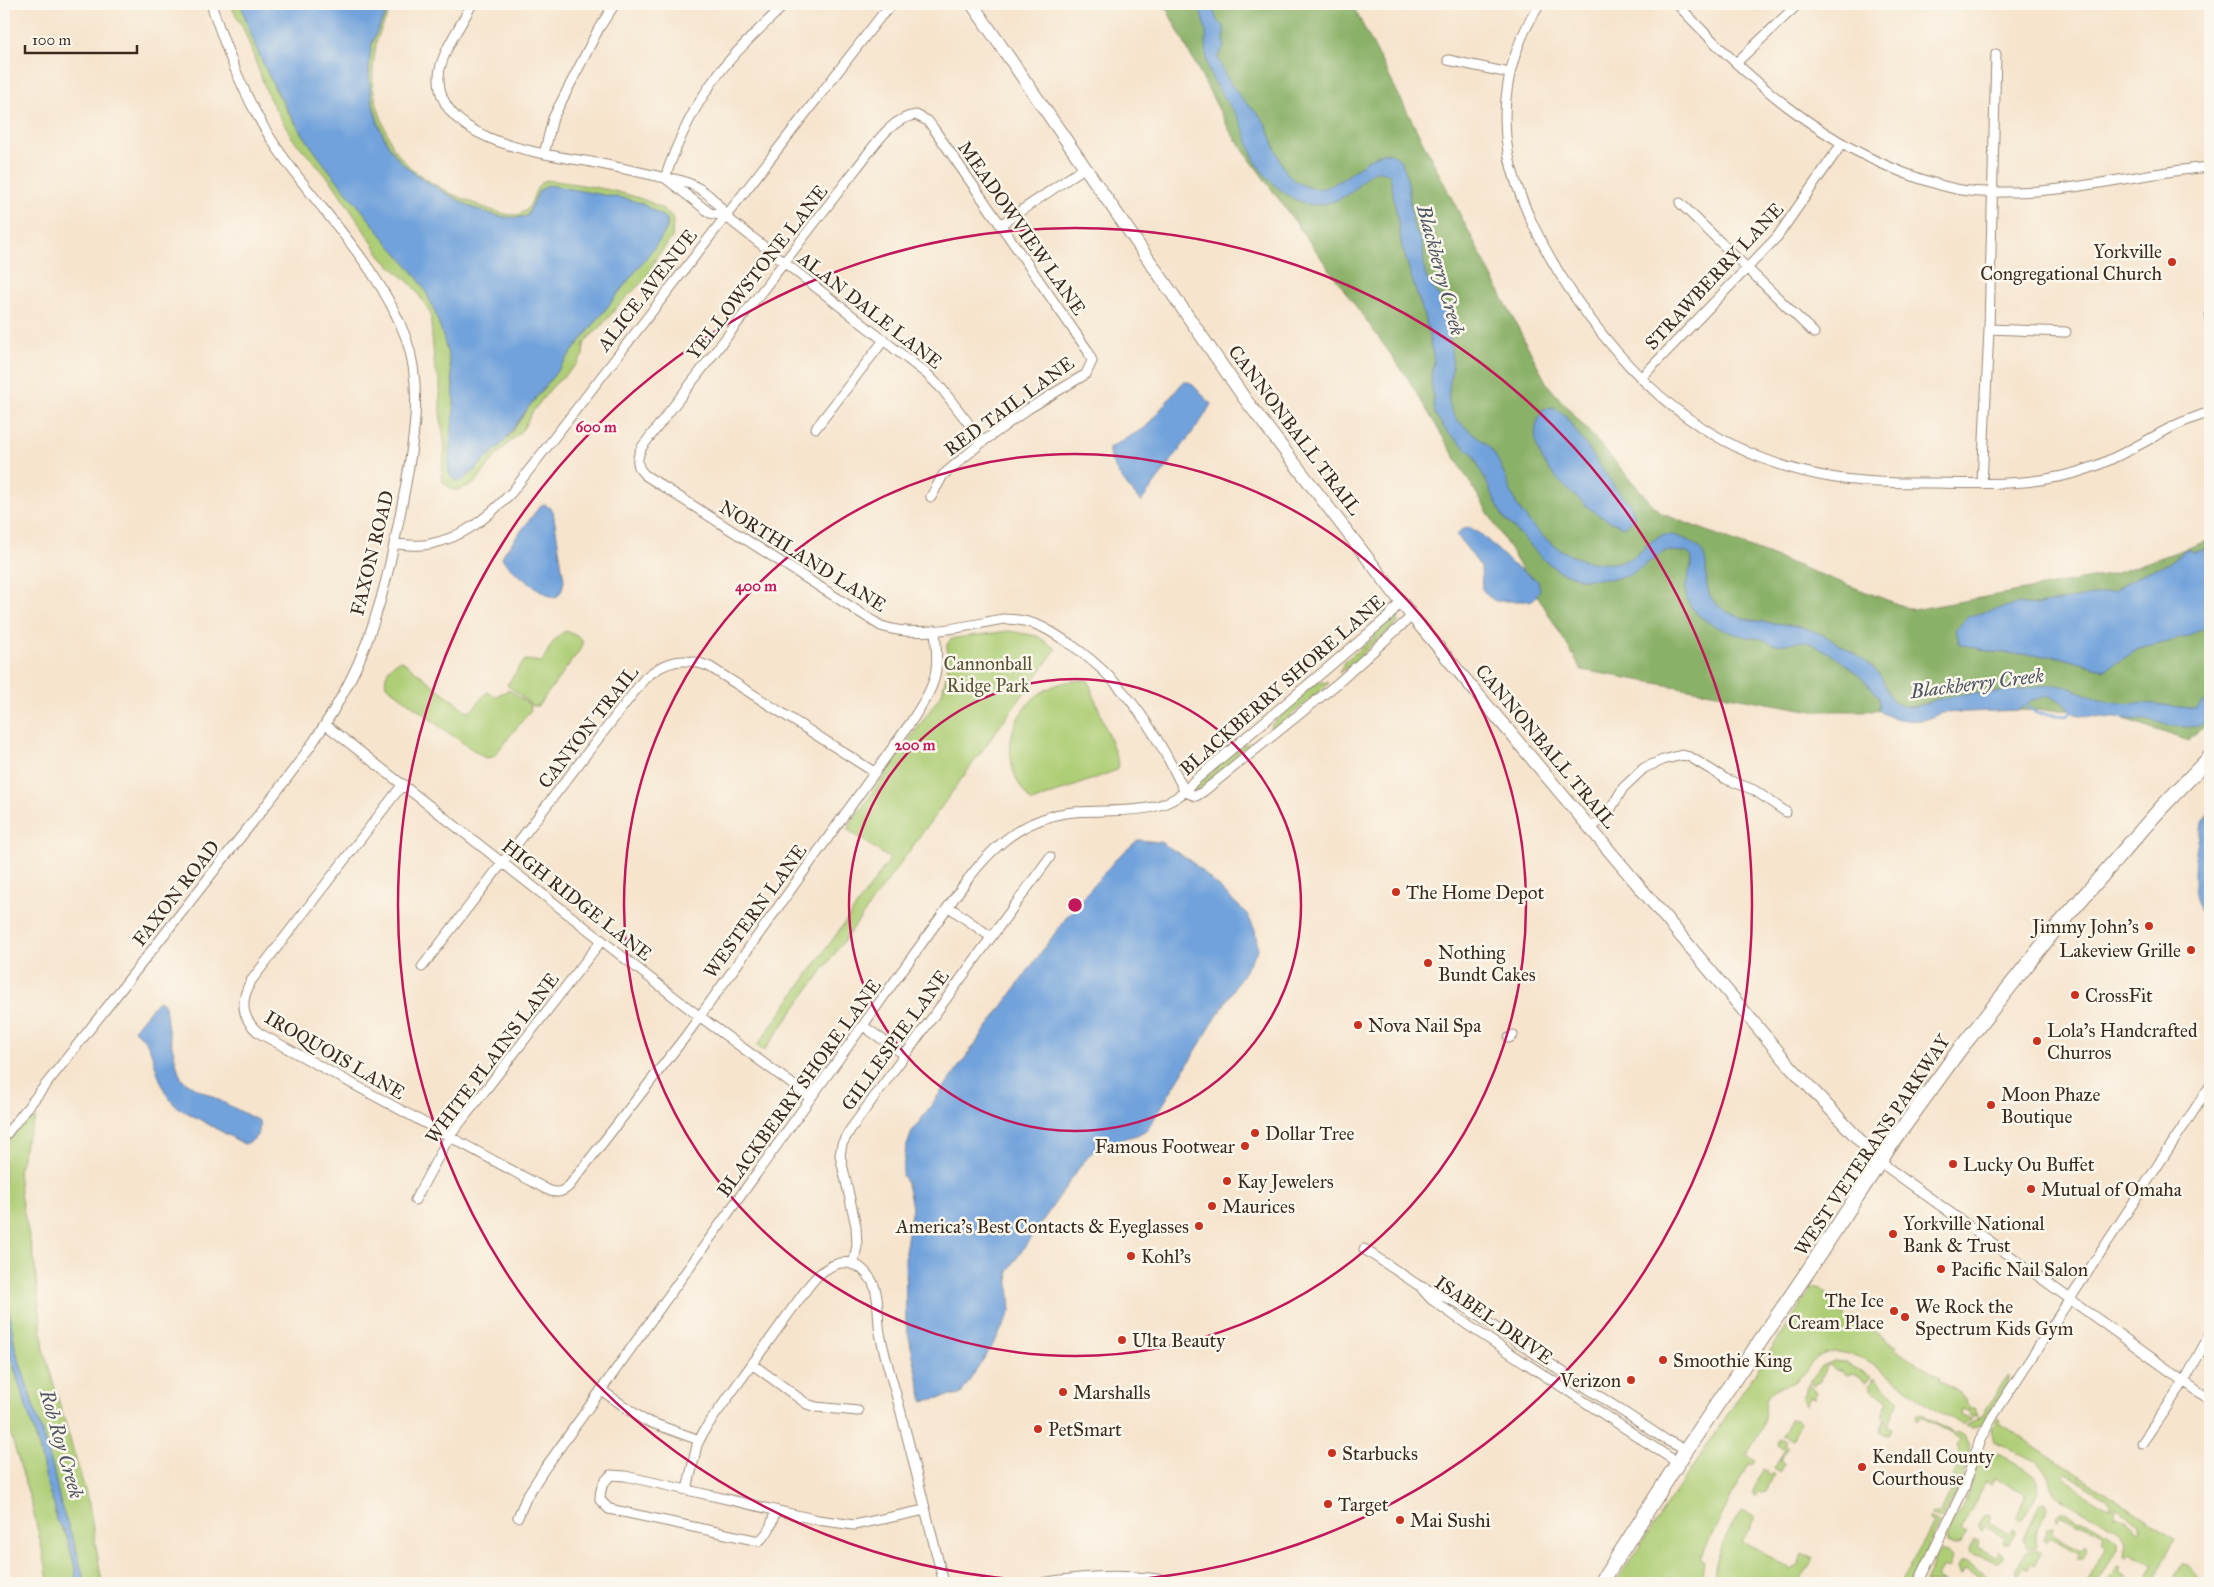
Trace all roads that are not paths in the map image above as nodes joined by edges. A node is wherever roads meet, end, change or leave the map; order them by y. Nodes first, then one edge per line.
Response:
1 (211, 4) edge
2 (472, 4) edge
3 (615, 4) edge
4 (785, 4) edge
5 (894, 4) edge
6 (972, 4) edge
7 (1540, 4) edge
8 (1678, 4) edge
9 (1798, 4) edge
10 (1996, 54) dead end
11 (1448, 60) dead end
12 (1736, 63) junction
13 (1509, 73) junction
14 (916, 115) joint
15 (1842, 145) junction
16 (544, 154) junction
17 (2210, 167) edge
18 (1084, 168) junction
19 (665, 178) junction
20 (1992, 192) junction
21 (1680, 203) dead end
22 (725, 216) junction
23 (1000, 225) junction
24 (785, 263) junction
25 (1747, 270) junction
26 (1989, 329) junction
27 (2066, 332) dead end
28 (1814, 333) dead end
29 (884, 340) junction
30 (1090, 367) joint
31 (1642, 377) junction
32 (2210, 412) edge
33 (816, 428) dead end
34 (983, 442) junction
35 (637, 463) joint
36 (1982, 484) junction
37 (932, 497) dead end
38 (394, 544) junction
39 (1401, 601) junction
40 (1412, 616) junction
41 (934, 630) junction
42 (1327, 669) junction
43 (1340, 685) junction
44 (326, 724) junction
45 (2210, 757) edge
46 (874, 772) junction
47 (403, 784) junction
48 (1185, 792) junction
49 (1786, 812) dead end
50 (1590, 828) junction
51 (1050, 857) dead end
52 (502, 862) junction
53 (949, 907) junction
54 (990, 937) junction
55 (602, 940) junction
56 (422, 967) dead end
57 (700, 1016) junction
58 (863, 1026) junction
59 (904, 1055) junction
60 (2210, 1086) edge
61 (811, 1098) junction
62 (4, 1137) edge
63 (448, 1137) junction
64 (1880, 1162) junction
65 (560, 1192) joint
66 (415, 1200) dead end
67 (1364, 1249) dead end
68 (853, 1265) junction
69 (1418, 1285) junction
70 (2069, 1300) junction
71 (2210, 1334) edge
72 (752, 1364) junction
73 (2184, 1382) junction
74 (601, 1390) junction
75 (2210, 1400) edge
76 (858, 1411) dead end
77 (699, 1440) junction
78 (2142, 1443) dead end
79 (1686, 1450) junction
80 (1678, 1462) junction
81 (687, 1490) junction
82 (925, 1510) junction
83 (775, 1511) junction
84 (518, 1517) dead end
85 (944, 1583) edge
86 (1042, 1583) edge
87 (1181, 1583) edge
88 (1601, 1583) edge
89 (1918, 1583) edge

1 - 38 street, FAXON ROAD
2 - 16 street, ALAN DALE LANE
3 - 16 street
4 - 19 street
5 - 22 street, ALICE AVENUE
6 - 18 main road, CANNONBALL TRAIL
7 - 13 street
8 - 12 street
9 - 12 street
10 - 20 street
11 - 13 street
12 - 15 street
13 - 31 street
14 - 23 street, MEADOWVIEW LANE
14 - 24 street, YELLOWSTONE LANE
15 - 20 street
15 - 25 street, STRAWBERRY LANE
16 - 19 street, ALAN DALE LANE
17 - 20 street
18 - 23 street
18 - 39 main road, CANNONBALL TRAIL
19 - 22 street, ALAN DALE LANE
19 - 22 street, ALAN DALE LANE
20 - 26 street
21 - 25 street
22 - 24 street, ALAN DALE LANE
22 - 38 street, ALICE AVENUE
23 - 30 street, MEADOWVIEW LANE
24 - 29 street, ALAN DALE LANE
24 - 35 street, YELLOWSTONE LANE
25 - 28 street
25 - 31 street, STRAWBERRY LANE
26 - 27 street
26 - 36 street
29 - 33 street
29 - 34 street, ALAN DALE LANE
30 - 34 street, RED TAIL LANE
31 - 36 street
32 - 36 street
34 - 37 street, RED TAIL LANE
35 - 41 street, NORTHLAND LANE
38 - 44 street, FAXON ROAD
39 - 40 main road, CANNONBALL TRAIL
39 - 42 street, BLACKBERRY SHORE LANE
40 - 43 street, BLACKBERRY SHORE LANE
40 - 50 main road, CANNONBALL TRAIL
41 - 46 street, WESTERN LANE
41 - 48 street, NORTHLAND LANE
42 - 43 street
42 - 48 street, BLACKBERRY SHORE LANE
43 - 48 street, BLACKBERRY SHORE LANE
44 - 47 street, HIGH RIDGE LANE
44 - 62 street, FAXON ROAD
45 - 64 main road, WEST VETERANS PARKWAY
46 - 52 street, CANYON TRAIL
46 - 57 street, WESTERN LANE
47 - 52 street, HIGH RIDGE LANE
47 - 63 street, IROQUOIS LANE
48 - 53 street, BLACKBERRY SHORE LANE
49 - 50 street
50 - 64 main road, CANNONBALL TRAIL
51 - 54 street, GILLESPIE LANE
52 - 55 street, HIGH RIDGE LANE
52 - 56 street, CANYON TRAIL
53 - 54 street
53 - 58 street, BLACKBERRY SHORE LANE
54 - 59 street, GILLESPIE LANE
55 - 57 street, HIGH RIDGE LANE
55 - 63 street, WHITE PLAINS LANE
57 - 61 street, HIGH RIDGE LANE
57 - 65 street, WESTERN LANE
58 - 59 street
58 - 61 street, BLACKBERRY SHORE LANE
59 - 68 street, GILLESPIE LANE
60 - 70 street
61 - 74 street, BLACKBERRY SHORE LANE
63 - 65 street, IROQUOIS LANE
63 - 66 street, WHITE PLAINS LANE
64 - 70 street, CANNONBALL TRAIL
64 - 79 main road, WEST VETERANS PARKWAY
67 - 69 street, ISABEL DRIVE
68 - 72 street
68 - 82 street
69 - 79 street, ISABEL DRIVE
69 - 80 street, ISABEL DRIVE
70 - 73 street, CANNONBALL TRAIL
70 - 89 street
71 - 73 street
72 - 76 street
72 - 77 street
73 - 75 street, CANNONBALL TRAIL
73 - 78 street
74 - 77 street
74 - 84 street, BLACKBERRY SHORE LANE
77 - 81 street
79 - 80 main road, WEST VETERANS PARKWAY
80 - 88 main road, WEST VETERANS PARKWAY
81 - 83 street
81 - 83 street
82 - 83 street
82 - 85 street
86 - 87 street

